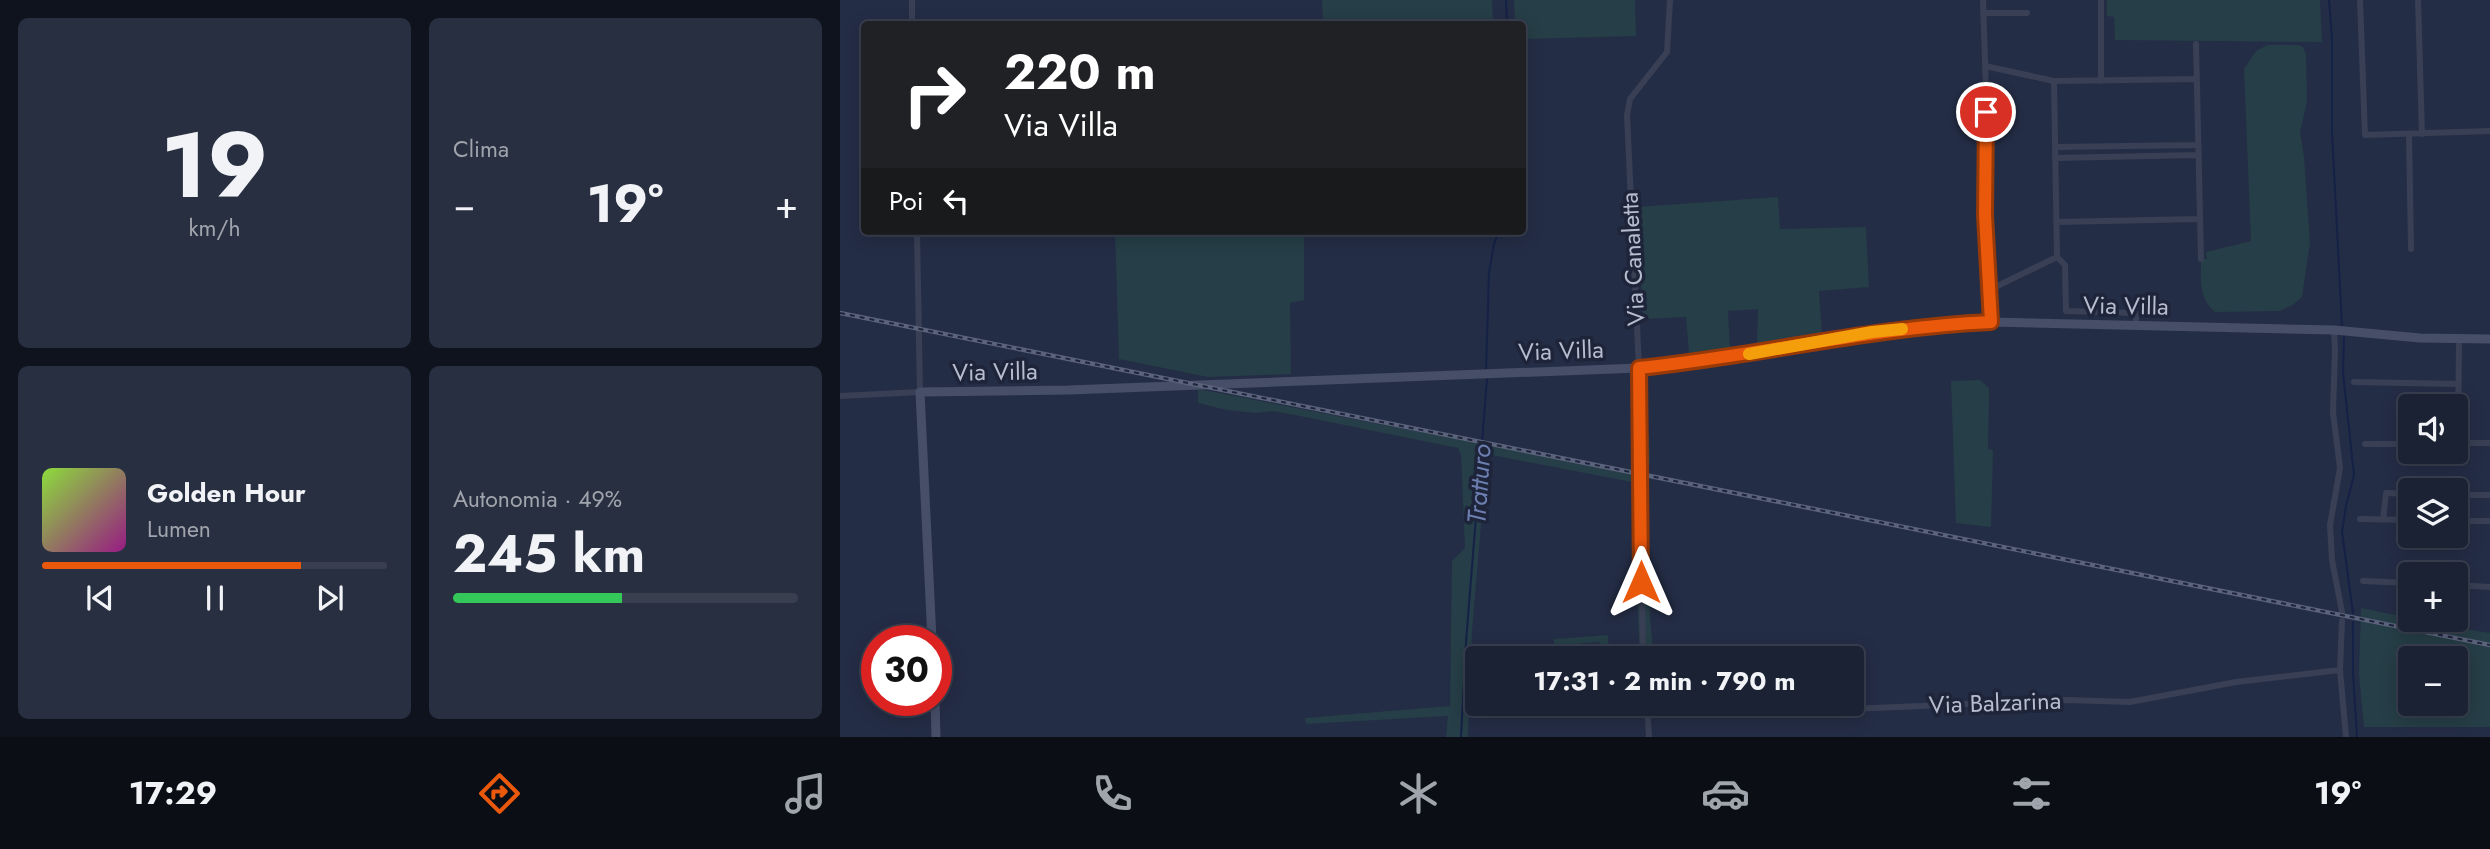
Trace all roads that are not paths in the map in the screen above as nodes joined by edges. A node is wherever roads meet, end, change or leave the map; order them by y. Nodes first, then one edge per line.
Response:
1 (912, 0) edge
2 (1670, 0) edge
3 (1983, 0) edge
4 (2101, 0) edge
5 (2360, 0) edge
6 (2418, 0) edge
7 (1983, 13) junction
8 (2027, 13) dead end
9 (912, 21) edge
10 (2196, 44) dead end
11 (1985, 66) junction
12 (2196, 79) junction
13 (2054, 81) junction
14 (2101, 81) junction
15 (2490, 131) edge
16 (2410, 134) junction
17 (2422, 134) junction
18 (2197, 145) junction
19 (2055, 146) junction
20 (2197, 155) junction
21 (2055, 158) junction
22 (2199, 219) junction
23 (2056, 222) junction
24 (917, 235) edge
25 (2411, 249) dead end
26 (2057, 257) junction
27 (2201, 259) dead end
28 (1989, 290) junction
29 (1991, 322) junction
30 (2136, 326) junction
31 (2334, 330) junction
32 (2459, 339) junction
33 (2490, 339) edge
34 (1639, 368) junction
35 (2354, 383) dead end
36 (2458, 384) junction
37 (920, 392) junction
38 (2458, 394) edge
39 (840, 396) edge
40 (2468, 443) edge
41 (2490, 443) edge
42 (2365, 444) dead end
43 (2398, 444) edge
44 (2398, 494) edge
45 (2468, 495) edge
46 (2490, 495) edge
47 (2360, 519) dead end
48 (2383, 520) junction
49 (2398, 520) edge
50 (2468, 521) edge
51 (2490, 521) edge
52 (2363, 580) dead end
53 (2398, 582) edge
54 (2468, 586) edge
55 (2490, 587) edge
56 (2342, 612) dead end
57 (2342, 621) dead end
58 (931, 625) edge
59 (1643, 646) edge
60 (2340, 670) junction
61 (1864, 708) edge
62 (935, 716) edge
63 (1647, 716) edge
64 (936, 737) edge
65 (1649, 737) edge
66 (2346, 737) edge

1 - 9 street
2 - 34 street, Via Canaletta
3 - 7 street
4 - 14 street
5 - 16 street
6 - 17 street
7 - 8 street
7 - 11 street
10 - 12 street
11 - 13 street
11 - 28 street
12 - 14 street
12 - 18 street
13 - 14 street
13 - 19 street
15 - 17 street
16 - 17 street
16 - 25 street
18 - 19 street
18 - 20 street
19 - 21 street
20 - 21 street
20 - 22 street
21 - 23 street
22 - 23 street
22 - 27 street
23 - 26 street
24 - 37 street
26 - 28 street
26 - 30 street
28 - 29 street
29 - 30 street, Via Villa
29 - 34 street, Via Villa
30 - 31 street, Via Villa
31 - 32 street, Via Villa
31 - 56 street
32 - 33 street, Via Villa
32 - 36 street
34 - 37 street, Via Villa
34 - 59 street, Via Canaletta
35 - 36 street
36 - 38 street
37 - 39 street
37 - 58 street, Via Villa
40 - 41 street
42 - 43 street
44 - 48 street
45 - 46 street
47 - 48 street
48 - 49 street
50 - 51 street
52 - 53 street
54 - 55 street
57 - 60 street
60 - 61 street, Via Balzarina
60 - 66 street
62 - 64 street
63 - 65 street

